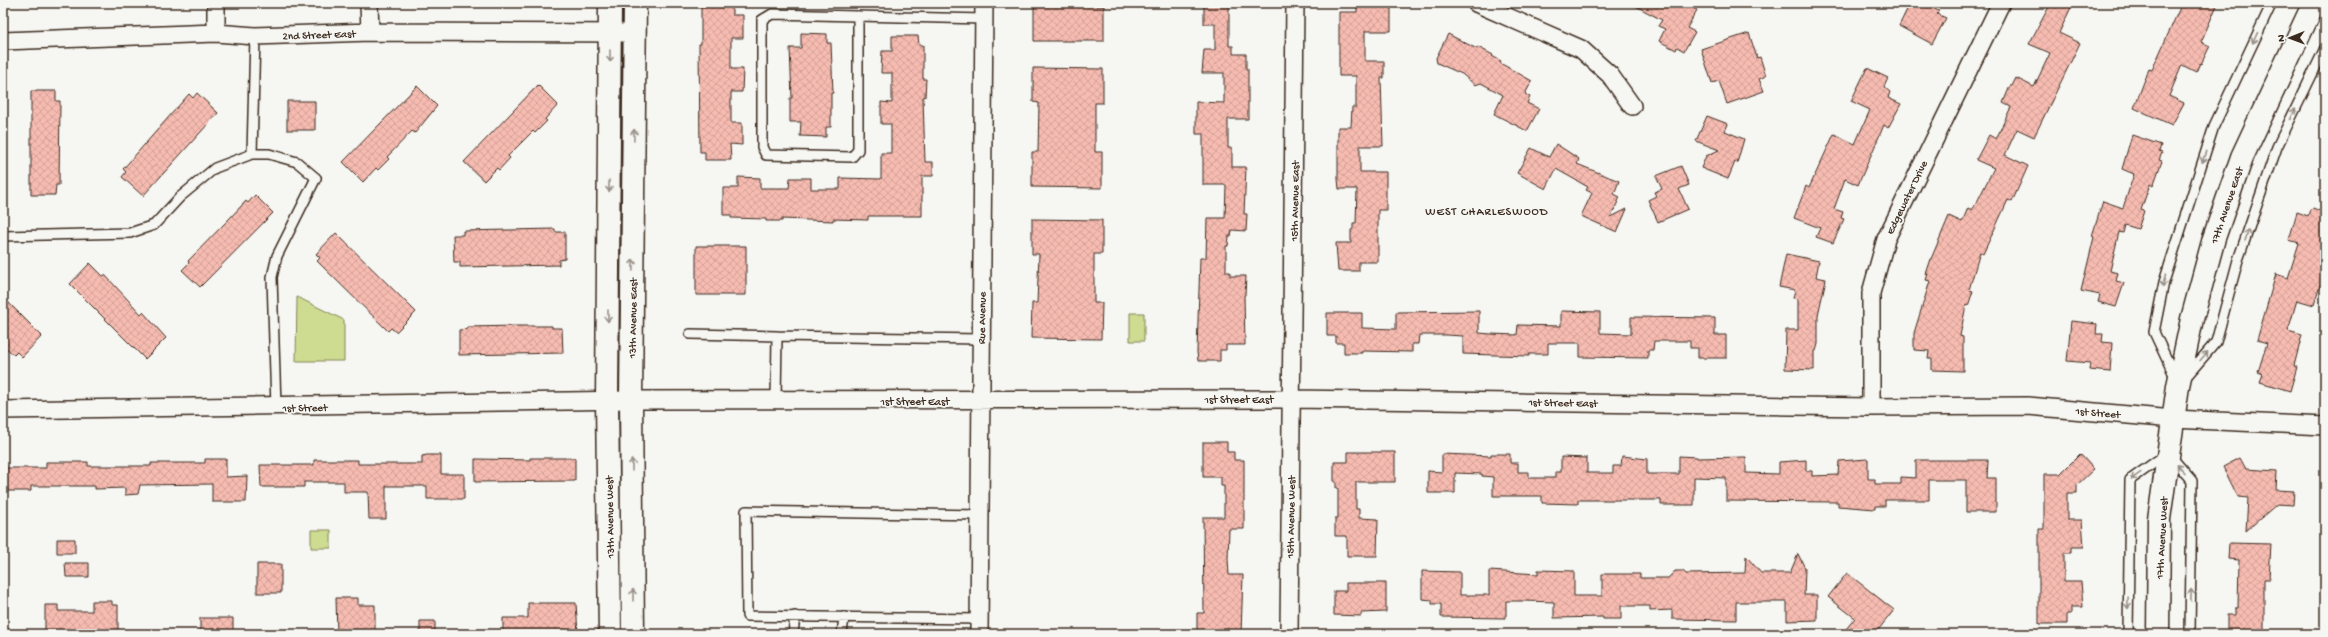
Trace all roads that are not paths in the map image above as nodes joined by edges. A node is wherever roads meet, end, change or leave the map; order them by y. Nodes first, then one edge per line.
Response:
1 (216, 3) edge
2 (369, 3) edge
3 (610, 3) edge
4 (635, 3) edge
5 (1295, 3) edge
6 (1476, 3) edge
7 (2001, 3) edge
8 (2272, 3) edge
9 (2314, 3) edge
10 (984, 11) edge
11 (858, 16) junction
12 (370, 32) junction
13 (216, 33) junction
14 (610, 33) junction
15 (635, 33) junction
16 (255, 36) junction
17 (3, 41) edge
18 (2325, 48) edge
19 (1632, 106) dead end
20 (252, 154) junction
21 (3, 236) edge
22 (690, 334) dead end
23 (777, 336) junction
24 (981, 339) junction
25 (2178, 386) junction
26 (1292, 399) junction
27 (607, 400) junction
28 (631, 400) junction
29 (776, 400) junction
30 (981, 401) junction
31 (276, 407) junction
32 (1871, 407) junction
33 (3, 410) edge
34 (2173, 419) junction
35 (2325, 426) edge
36 (2168, 453) junction
37 (980, 515) junction
38 (794, 616) junction
39 (844, 617) junction
40 (979, 626) edge
41 (610, 634) edge
42 (633, 634) edge
43 (793, 634) edge
44 (842, 634) edge
45 (1289, 634) edge
46 (2128, 634) edge
47 (2158, 634) edge
48 (2190, 634) edge

1 - 13 street
2 - 12 street
3 - 14 main road
4 - 15 main road, 13th Avenue East
5 - 26 street, 15th Avenue East
6 - 19 street
7 - 32 street, Edgewater Drive
8 -> 25 lane
9 - 25 main road, 17th Avenue East
10 - 11 lane
10 - 24 street, Rue Avenue
11 - 11 lane
12 - 14 street, 2nd Street East
12 - 16 street, 2nd Street East
13 - 16 street, 2nd Street East
13 - 17 street, 2nd Street East
14 - 15 street, 2nd Street East
14 -> 27 main road
28 -> 15 main road, 13th Avenue East
16 - 20 lane
25 -> 18 lane
20 - 21 lane
20 - 31 lane
22 - 23 lane
23 - 24 lane
23 - 29 lane
24 - 30 street, Rue Avenue
25 - 34 main road, 17th Avenue East
26 - 30 street, 1st Street East
26 - 32 street, 1st Street East
26 - 45 street, 15th Avenue West
27 - 28 street, 1st Street East
27 - 31 street, 1st Street
27 - 41 main road, 13th Avenue West
28 - 29 street, 1st Street East
42 -> 28 main road, 13th Avenue East
29 - 30 street, 1st Street East
30 - 37 street, Rue Avenue
31 - 33 street, 1st Street
32 - 34 street, 1st Street
34 - 35 street, 1st Street
34 - 36 main road, 17th Avenue West
36 -> 46 lane
36 - 47 main road, 17th Avenue West
48 -> 36 lane
37 - 38 lane
37 - 40 street, Rue Avenue
38 - 39 lane
38 - 43 lane
39 - 40 lane
39 - 44 lane

